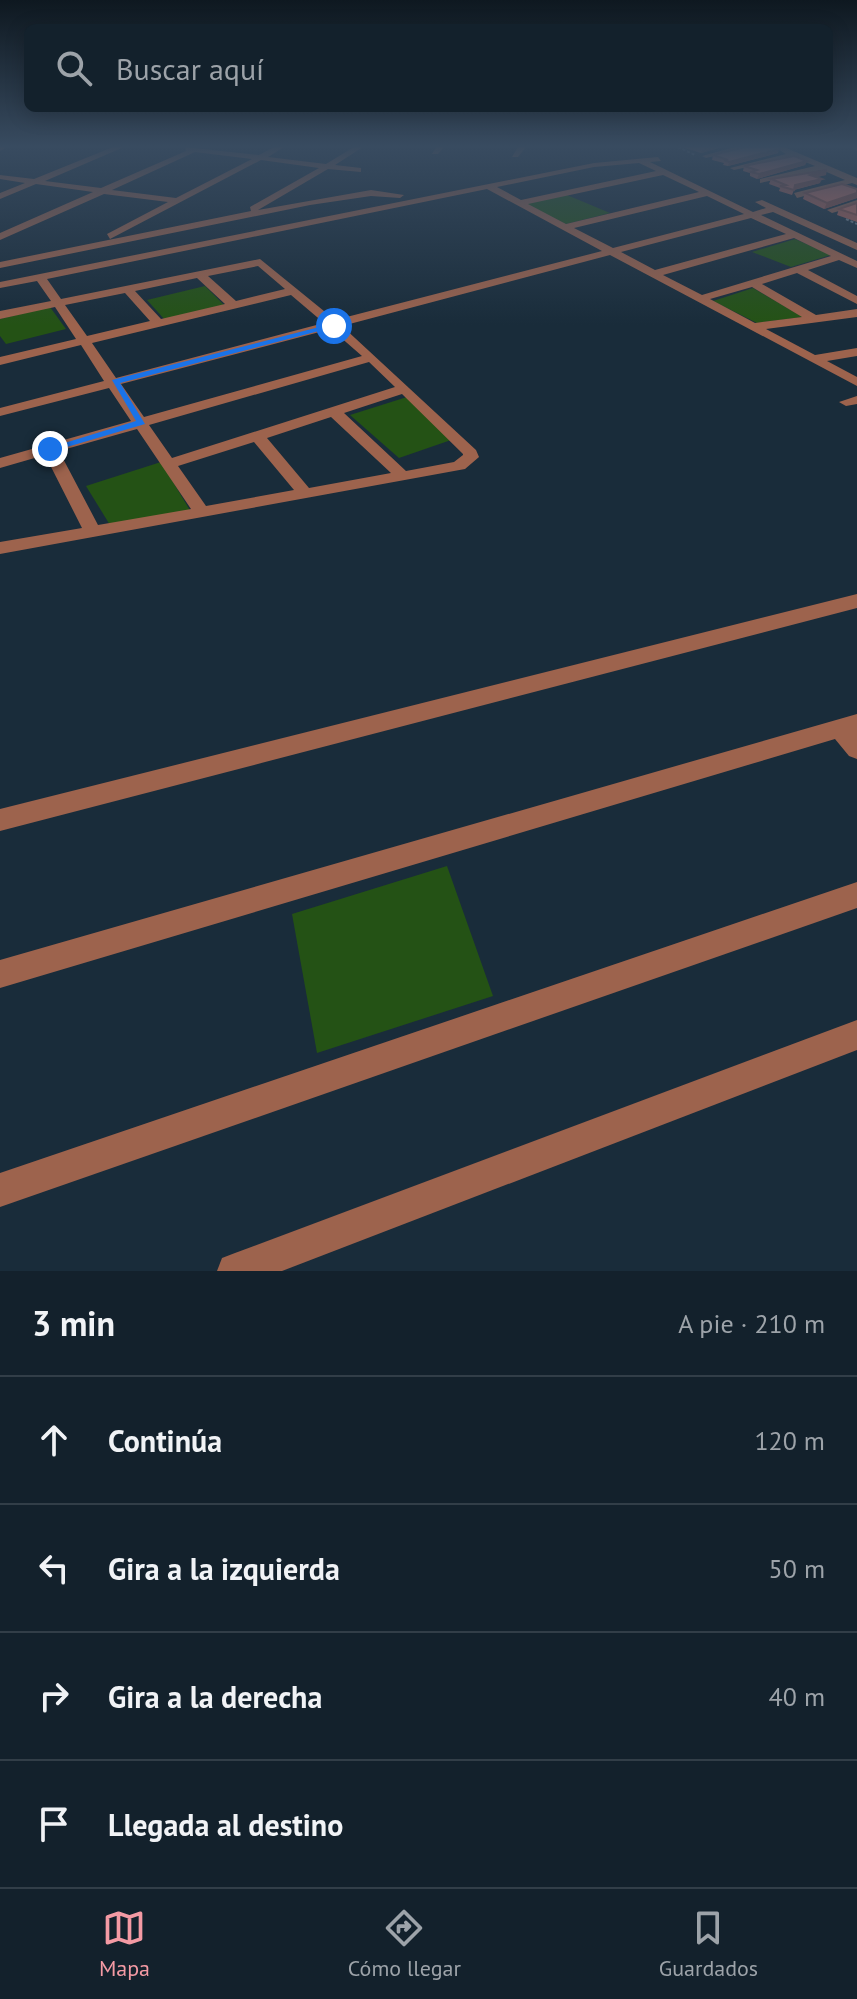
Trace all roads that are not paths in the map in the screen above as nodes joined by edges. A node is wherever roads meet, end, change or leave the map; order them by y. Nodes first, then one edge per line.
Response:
1 (69, 206) edge
2 (167, 206) edge
3 (262, 206) edge
4 (307, 206) edge
5 (388, 206) edge
6 (526, 206) edge
7 (626, 206) edge
8 (652, 206) edge
9 (735, 206) edge
10 (768, 206) edge
11 (845, 206) edge
12 (767, 208) dead end
13 (636, 210) junction
14 (832, 210) edge
15 (749, 213) junction
16 (233, 224) junction
17 (565, 227) junction
18 (795, 235) junction
19 (0, 237) edge
20 (93, 244) junction
21 (857, 247) edge
22 (608, 250) junction
23 (839, 257) junction
24 (0, 265) edge
25 (857, 265) edge
26 (50, 266) junction
27 (798, 269) junction
28 (198, 273) junction
29 (654, 274) junction
30 (0, 276) edge
31 (40, 277) junction
32 (753, 283) junction
33 (0, 285) edge
34 (127, 288) junction
35 (293, 291) junction
36 (700, 299) junction
37 (857, 301) edge
38 (58, 302) junction
39 (233, 305) junction
40 (857, 313) edge
41 (0, 315) edge
42 (814, 319) junction
43 (330, 322) junction
44 (158, 323) junction
45 (753, 327) junction
46 (85, 340) junction
47 (857, 352) edge
48 (2, 357) edge
49 (371, 357) junction
50 (813, 359) junction
51 (113, 379) junction
52 (857, 382) edge
53 (404, 389) junction
54 (0, 404) edge
55 (333, 411) junction
56 (0, 412) edge
57 (142, 422) junction
58 (257, 436) junction
59 (50, 449) junction
60 (0, 463) edge
61 (170, 464) junction
62 (403, 476) junction
63 (306, 494) junction
64 (202, 513) junction
65 (93, 532) junction
66 (0, 548) edge
67 (857, 601) edge
68 (848, 726) edge
69 (857, 749) edge
70 (0, 820) edge
71 (857, 895) edge
72 (0, 974) edge
73 (857, 1035) edge
74 (0, 1190) edge
75 (235, 1271) edge

1 - 19 street
2 - 20 street
3 - 16 street
4 - 16 street
5 - 31 street
6 - 17 street
7 - 13 street
8 - 13 street
9 - 15 street
10 - 21 street
11 - 14 street
12 - 15 street
13 - 17 street
15 - 18 street
15 - 22 street
16 - 20 street
16 - 26 street
17 - 22 street
18 - 23 street
18 - 29 street
20 - 24 street
20 - 26 street
22 - 29 street
22 - 43 street
23 - 25 street
23 - 27 street
26 - 30 street
27 - 32 street
27 - 37 street
28 - 34 street
28 - 35 street
28 - 39 street
29 - 36 street
31 - 33 street
31 - 38 street
32 - 36 street
32 - 42 street
34 - 38 street
34 - 44 street
35 - 39 street
35 - 43 street
36 - 45 street
38 - 41 street
38 - 46 street
39 - 44 street
40 - 42 street
42 - 45 street
43 - 49 street
43 - 51 street
44 - 46 street
45 - 50 street
46 - 48 street
46 - 51 street
47 - 50 street
49 - 53 street
49 - 57 street
50 - 52 street
51 - 54 street
51 - 56 street
51 - 57 street
53 - 55 street
53 - 62 street
55 - 58 street
55 - 62 street
57 - 59 street
57 - 61 street
58 - 61 street
58 - 63 street
59 - 60 street
59 - 65 street
61 - 64 street
62 - 63 street
63 - 64 street
64 - 65 street
65 - 66 street
67 - 70 street
68 - 69 street
68 - 72 street
71 - 74 street
73 - 75 street

